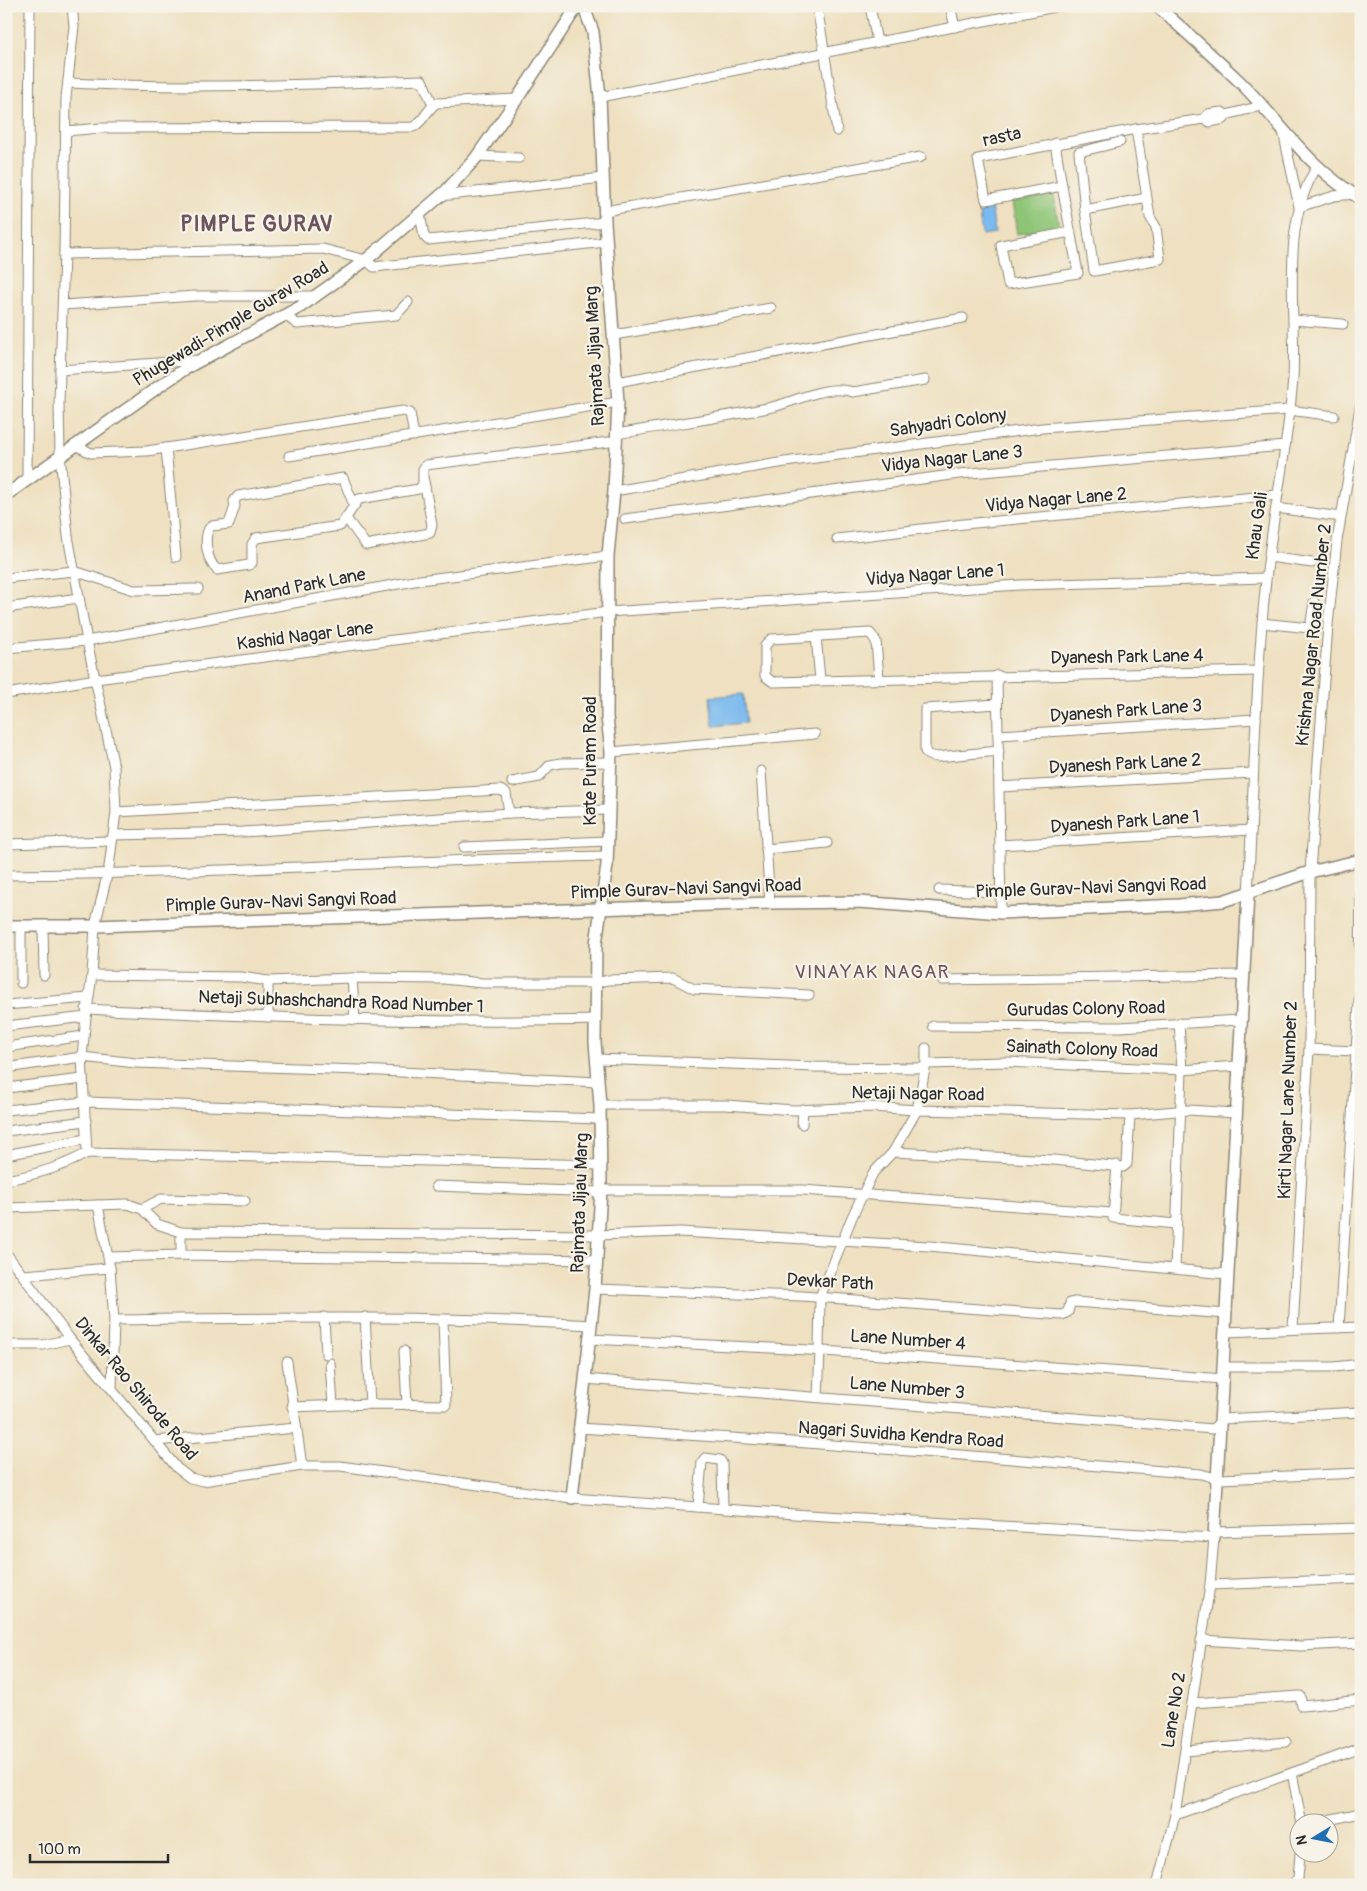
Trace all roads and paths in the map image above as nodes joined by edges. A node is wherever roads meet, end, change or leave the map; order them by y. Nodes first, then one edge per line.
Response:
1 (30, 6) edge
2 (72, 6) edge
3 (817, 6) edge
4 (870, 6) edge
5 (950, 6) edge
6 (1060, 6) edge
7 (1158, 6) edge
8 (579, 9) edge
9 (955, 27) junction
10 (878, 42) junction
11 (825, 53) junction
12 (68, 83) junction
13 (600, 97) junction
14 (517, 99) junction
15 (433, 105) junction
16 (1261, 106) junction
17 (1136, 129) junction
18 (837, 130) dead end
19 (66, 131) junction
20 (1282, 131) junction
21 (1120, 142) dead end
22 (1055, 143) junction
23 (477, 156) junction
24 (920, 157) dead end
25 (519, 158) dead end
26 (1317, 167) junction
27 (603, 178) junction
28 (1062, 186) junction
29 (439, 196) junction
30 (1357, 196) edge
31 (1147, 198) junction
32 (1299, 207) junction
33 (1085, 210) junction
34 (420, 213) junction
35 (605, 216) junction
36 (1071, 232) junction
37 (606, 242) junction
38 (64, 254) junction
39 (366, 260) junction
40 (317, 296) junction
41 (408, 302) dead end
42 (62, 305) junction
43 (771, 308) dead end
44 (285, 315) junction
45 (963, 318) dead end
46 (1294, 320) junction
47 (1344, 324) dead end
48 (614, 335) junction
49 (202, 360) junction
50 (60, 370) junction
51 (925, 380) dead end
52 (617, 382) junction
53 (618, 402) junction
54 (1361, 402) edge
55 (1289, 410) junction
56 (1334, 416) dead end
57 (414, 436) junction
58 (617, 437) junction
59 (75, 445) junction
60 (1285, 446) junction
61 (166, 448) junction
62 (60, 455) junction
63 (289, 456) dead end
64 (26, 480) junction
65 (424, 481) junction
66 (614, 491) junction
67 (6, 495) edge
68 (1277, 495) junction
69 (354, 505) junction
70 (1276, 508) junction
71 (1342, 516) junction
72 (346, 518) junction
73 (625, 519) dead end
74 (837, 539) dead end
75 (608, 556) junction
76 (176, 557) dead end
77 (1269, 557) junction
78 (1312, 563) dead end
79 (74, 571) junction
80 (6, 578) edge
81 (1266, 578) junction
82 (198, 589) dead end
83 (80, 598) junction
84 (1314, 602) dead end
85 (6, 608) edge
86 (608, 612) junction
87 (1262, 623) junction
88 (816, 636) junction
89 (87, 641) junction
90 (6, 648) edge
91 (1258, 671) junction
92 (997, 675) junction
93 (879, 678) junction
94 (96, 679) junction
95 (820, 680) junction
96 (6, 694) edge
97 (997, 704) junction
98 (1256, 719) junction
99 (816, 734) dead end
100 (998, 735) junction
101 (999, 751) junction
102 (610, 757) junction
103 (760, 771) dead end
104 (1253, 773) junction
105 (512, 782) dead end
106 (999, 787) junction
107 (608, 810) junction
108 (116, 812) junction
109 (509, 813) junction
110 (1251, 830) junction
111 (112, 838) junction
112 (607, 841) junction
113 (828, 843) dead end
114 (6, 844) edge
115 (1000, 845) junction
116 (464, 847) dead end
117 (766, 849) junction
118 (607, 856) junction
119 (1361, 860) edge
120 (1310, 872) junction
121 (6, 875) edge
122 (107, 875) junction
123 (939, 890) dead end
124 (1000, 892) junction
125 (1248, 894) junction
126 (770, 903) junction
127 (602, 908) junction
128 (1001, 912) junction
129 (6, 926) edge
130 (21, 926) junction
131 (43, 926) junction
132 (95, 926) junction
133 (44, 975) dead end
134 (92, 975) junction
135 (1243, 975) junction
136 (352, 978) junction
137 (942, 980) dead end
138 (268, 981) junction
139 (596, 983) junction
140 (21, 984) dead end
141 (809, 994) dead end
142 (88, 998) junction
143 (6, 1006) edge
144 (86, 1013) junction
145 (268, 1017) junction
146 (355, 1020) junction
147 (596, 1020) junction
148 (1240, 1020) junction
149 (1179, 1023) junction
150 (6, 1026) edge
151 (933, 1026) dead end
152 (84, 1036) junction
153 (6, 1047) edge
154 (926, 1048) dead end
155 (1308, 1049) junction
156 (1356, 1051) junction
157 (82, 1057) junction
158 (597, 1059) junction
159 (924, 1066) junction
160 (1237, 1066) junction
161 (6, 1068) edge
162 (1182, 1070) junction
163 (84, 1079) junction
164 (598, 1082) junction
165 (6, 1088) edge
166 (85, 1102) junction
167 (600, 1105) junction
168 (802, 1109) junction
169 (6, 1110) edge
170 (917, 1110) junction
171 (1179, 1111) junction
172 (1235, 1113) junction
173 (1130, 1115) junction
174 (600, 1119) junction
175 (86, 1121) junction
176 (802, 1124) dead end
177 (6, 1131) edge
178 (86, 1139) junction
179 (893, 1152) junction
180 (87, 1153) junction
181 (6, 1155) edge
182 (602, 1165) junction
183 (1117, 1165) junction
184 (6, 1180) edge
185 (436, 1186) dead end
186 (601, 1191) junction
187 (863, 1194) junction
188 (245, 1201) dead end
189 (98, 1205) junction
190 (6, 1208) edge
191 (142, 1210) junction
192 (1112, 1213) junction
193 (1176, 1224) junction
194 (181, 1232) junction
195 (598, 1235) junction
196 (843, 1241) junction
197 (6, 1253) edge
198 (181, 1255) junction
199 (109, 1257) junction
200 (596, 1260) junction
201 (110, 1268) junction
202 (1175, 1269) junction
203 (1226, 1274) junction
204 (23, 1275) junction
205 (595, 1289) junction
206 (820, 1297) junction
207 (1226, 1314) junction
208 (365, 1317) junction
209 (324, 1318) junction
210 (114, 1320) junction
211 (443, 1320) junction
212 (591, 1325) junction
213 (1361, 1327) edge
214 (1339, 1328) junction
215 (1293, 1329) junction
216 (1224, 1332) junction
217 (70, 1339) junction
218 (590, 1339) junction
219 (6, 1345) edge
220 (404, 1351) dead end
221 (820, 1351) junction
222 (326, 1354) dead end
223 (287, 1362) dead end
224 (330, 1363) dead end
225 (1361, 1364) edge
226 (1224, 1367) junction
227 (1224, 1379) junction
228 (585, 1380) junction
229 (112, 1389) junction
230 (818, 1397) junction
231 (370, 1404) junction
232 (333, 1405) junction
233 (407, 1405) junction
234 (292, 1407) junction
235 (1361, 1412) edge
236 (1222, 1420) junction
237 (296, 1428) junction
238 (580, 1428) junction
239 (155, 1441) junction
240 (302, 1466) junction
241 (1361, 1472) edge
242 (1218, 1479) junction
243 (572, 1498) junction
244 (698, 1507) junction
245 (723, 1509) junction
246 (1361, 1528) edge
247 (1215, 1535) junction
248 (1361, 1579) edge
249 (1210, 1585) junction
250 (1201, 1640) junction
251 (1361, 1643) edge
252 (1361, 1700) edge
253 (1192, 1702) junction
254 (1286, 1742) dead end
255 (1361, 1748) edge
256 (1185, 1751) junction
257 (1292, 1773) junction
258 (1361, 1813) edge
259 (1300, 1814) edge
260 (1175, 1815) junction
261 (1340, 1817) edge
262 (1299, 1864) edge
263 (1158, 1885) edge
264 (1293, 1885) edge

1 - 64 street
2 - 12 street
3 - 11 street
4 - 10 street
5 - 9 street
6 - 9 street
7 - 16 street
8 - 13 street, Rajmata Jijau Marg
8 - 14 street, Phugewadi-Pimple Gurav Road
9 - 10 street
10 - 11 street
11 - 13 street
11 - 18 street
12 - 15 street
12 - 19 street
13 - 27 street, Rajmata Jijau Marg
14 - 15 street
14 - 23 street, Phugewadi-Pimple Gurav Road
15 - 19 street
16 - 17 street, rasta
16 - 20 street
17 - 22 street, rasta
17 - 31 street
19 - 38 street
20 - 26 street
20 - 32 street
21 - 33 street
22 - 28 street
22 - 28 street, rasta
23 - 25 street
23 - 29 street, Phugewadi-Pimple Gurav Road
24 - 35 street
26 - 30 street
26 - 32 street, Khau Gali
27 - 29 street
27 - 35 street, Rajmata Jijau Marg
28 - 36 street
29 - 34 street, Phugewadi-Pimple Gurav Road
30 - 32 street
31 - 33 street
31 - 33 street
32 - 46 street, Khau Gali
34 - 35 street
34 - 39 street, Phugewadi-Pimple Gurav Road
35 - 37 street, Rajmata Jijau Marg
36 - 36 street
37 - 39 street
37 - 48 street, Rajmata Jijau Marg
38 - 39 street
38 - 42 street
39 - 40 street, Phugewadi-Pimple Gurav Road
40 - 42 street
40 - 44 street, Phugewadi-Pimple Gurav Road
41 - 44 street
42 - 50 street
43 - 48 street
44 - 49 street, Phugewadi-Pimple Gurav Road
45 - 52 street
46 - 47 street
46 - 55 street, Khau Gali
48 - 52 street, Rajmata Jijau Marg
49 - 50 street
49 - 59 street, Phugewadi-Pimple Gurav Road
50 - 62 street
51 - 58 street
52 - 53 street, Rajmata Jijau Marg
53 - 57 street
53 - 58 street, Rajmata Jijau Marg
54 - 71 street, Krishna Nagar Road Number 2
55 - 56 street, Sahyadri Colony
55 - 60 street, Khau Gali
55 - 66 street, Sahyadri Colony
57 - 61 street
57 - 63 street
58 - 65 street
58 - 66 street, Rajmata Jijau Marg
59 - 61 street
59 - 62 street, Phugewadi-Pimple Gurav Road
60 - 68 street, Khau Gali
60 - 73 street, Vidya Nagar Lane 3
61 - 76 street
62 - 64 street, Phugewadi-Pimple Gurav Road
62 - 79 street
64 - 67 street, Phugewadi-Pimple Gurav Road
65 - 69 street
65 - 72 street
66 - 75 street, Rajmata Jijau Marg
68 - 70 street, Khau Gali
68 - 74 street, Vidya Nagar Lane 2
69 - 72 street
69 - 72 street
70 - 71 street
70 - 77 street, Khau Gali
71 - 120 street, Krishna Nagar Road Number 2
75 - 86 street, Rajmata Jijau Marg
75 - 89 street, Anand Park Lane
77 - 78 street
77 - 81 street, Khau Gali
79 - 80 street
79 - 82 street
79 - 83 street
81 - 86 street, Vidya Nagar Lane 1
81 - 87 street, Khau Gali
83 - 85 street
83 - 89 street
84 - 87 street
86 - 94 street, Kashid Nagar Lane
86 - 102 street, Kate Puram Road
87 - 91 street, Khau Gali
88 - 93 street
88 - 95 street
88 - 95 street, Dyanesh Park Lane 4
89 - 90 street, Anand Park Lane
89 - 94 street
91 - 92 street, Dyanesh Park Lane 4
91 - 98 street, Khau Gali
92 - 93 street, Dyanesh Park Lane 4
92 - 97 street
93 - 95 street, Dyanesh Park Lane 4
94 - 96 street, Kashid Nagar Lane
94 - 108 street
97 - 100 street
97 - 101 street
98 - 100 street, Dyanesh Park Lane 3
98 - 104 street, Khau Gali
99 - 102 street
100 - 101 street
101 - 106 street
102 - 105 street
102 - 107 street, Kate Puram Road
103 - 117 street
104 - 106 street, Dyanesh Park Lane 2
104 - 110 street, Khau Gali
106 - 115 street
107 - 109 street
107 - 112 street, Kate Puram Road
108 - 109 street
108 - 111 street
109 - 111 street
110 - 115 street, Dyanesh Park Lane 1
110 - 125 street, Khau Gali
111 - 114 street
111 - 122 street
112 - 116 street
112 - 118 street, Kate Puram Road
113 - 117 street
115 - 124 street
117 - 126 street
118 - 122 street
118 - 127 street, Kate Puram Road
119 - 120 street, Pimple Gurav-Navi Sangvi Road
119 - 156 street
120 - 125 street, Pimple Gurav-Navi Sangvi Road
120 - 155 street, Kirti Nagar Lane Number 2
121 - 122 street
122 - 132 street
123 - 124 street
124 - 128 street
125 - 128 street, Pimple Gurav-Navi Sangvi Road
125 - 135 street
126 - 127 street, Pimple Gurav-Navi Sangvi Road
126 - 128 street, Pimple Gurav-Navi Sangvi Road
127 - 132 street, Pimple Gurav-Navi Sangvi Road
127 - 139 street, Rajmata Jijau Marg
129 - 130 street, Pimple Gurav-Navi Sangvi Road
130 - 131 street, Pimple Gurav-Navi Sangvi Road
130 - 140 street
131 - 132 street, Pimple Gurav-Navi Sangvi Road
131 - 133 street
132 - 134 street
134 - 138 street
134 - 142 street
135 - 137 street
135 - 148 street
136 - 138 street
136 - 139 street
136 - 146 street
138 - 145 street
139 - 141 street
139 - 147 street, Rajmata Jijau Marg
142 - 143 street
142 - 144 street
144 - 145 street, Netaji Subhashchandra Road Number 1
144 - 150 street, Netaji Subhashchandra Road Number 1
144 - 152 street
145 - 146 street, Netaji Subhashchandra Road Number 1
146 - 147 street, Netaji Subhashchandra Road Number 1
147 - 158 street, Rajmata Jijau Marg
148 - 149 street, Gurudas Colony Road
148 - 160 street
149 - 151 street, Gurudas Colony Road
149 - 162 street
152 - 153 street
152 - 157 street
154 - 159 street
155 - 156 street
155 - 215 street, Kirti Nagar Lane Number 2
156 - 214 street
157 - 161 street
157 - 163 street
157 - 164 street
158 - 159 street, Sainath Colony Road
158 - 164 street, Rajmata Jijau Marg
159 - 162 street, Sainath Colony Road
159 - 170 street
160 - 162 street, Sainath Colony Road
160 - 172 street
162 - 171 street
163 - 165 street
163 - 166 street
164 - 167 street, Rajmata Jijau Marg
166 - 169 street
166 - 174 street
166 - 175 street
167 - 168 street, Netaji Nagar Road
167 - 174 street, Rajmata Jijau Marg
168 - 170 street, Netaji Nagar Road
168 - 176 street
170 - 173 street, Netaji Nagar Road
170 - 179 street
171 - 172 street, Netaji Nagar Road
171 - 173 street, Netaji Nagar Road
171 - 193 street
172 - 203 street
173 - 183 street
174 - 182 street, Rajmata Jijau Marg
175 - 177 street
175 - 178 street
178 - 180 street
178 - 181 street
179 - 183 street
179 - 187 street
180 - 182 street
180 - 184 street
182 - 186 street, Rajmata Jijau Marg
183 - 192 street
185 - 186 street
186 - 187 street
186 - 195 street, Rajmata Jijau Marg
187 - 192 street
187 - 196 street
188 - 191 street
189 - 190 street
189 - 191 street
189 - 199 street
191 - 194 street
192 - 193 street
193 - 202 street
194 - 195 street
194 - 198 street
195 - 196 street
195 - 200 street, Rajmata Jijau Marg
196 - 202 street
196 - 206 street
197 - 204 street, Dinkar Rao Shirode Road
198 - 199 street
198 - 200 street
199 - 201 street
200 - 205 street, Rajmata Jijau Marg
201 - 204 street
201 - 210 street
202 - 203 street
203 - 207 street
204 - 217 street, Dinkar Rao Shirode Road
205 - 206 street, Devkar Path
205 - 212 street, Rajmata Jijau Marg
206 - 207 street, Devkar Path
206 - 221 street
207 - 216 street
208 - 209 street
208 - 211 street
208 - 231 street
209 - 210 street
209 - 222 street
210 - 229 street
211 - 212 street
211 - 233 street
212 - 218 street, Rajmata Jijau Marg
213 - 214 street
214 - 215 street
215 - 216 street
216 - 226 street
217 - 219 street
217 - 229 street, Dinkar Rao Shirode Road
218 - 221 street, Lane Number 4
218 - 228 street, Rajmata Jijau Marg
220 - 233 street
221 - 227 street, Lane Number 4
221 - 230 street
223 - 234 street
224 - 232 street
225 - 226 street
226 - 227 street
227 - 236 street
228 - 230 street, Lane Number 3
228 - 238 street, Rajmata Jijau Marg
229 - 239 street, Dinkar Rao Shirode Road
230 - 236 street, Lane Number 3
231 - 232 street
231 - 233 street
232 - 234 street
234 - 237 street
235 - 236 street, Lane Number 3
236 - 242 street
237 - 239 street
237 - 240 street
238 - 242 street, Nagari Suvidha Kendra Road
238 - 243 street, Rajmata Jijau Marg
239 - 240 street, Dinkar Rao Shirode Road
240 - 243 street, Dinkar Rao Shirode Road
241 - 242 street, Nagari Suvidha Kendra Road
242 - 247 street
243 - 244 street, Dinkar Rao Shirode Road
244 - 245 street, Dinkar Rao Shirode Road
244 - 245 street
245 - 247 street, Dinkar Rao Shirode Road
246 - 247 street, Dinkar Rao Shirode Road
247 - 249 street, Lane No 2
248 - 249 street
249 - 250 street, Lane No 2
250 - 251 street
250 - 253 street, Lane No 2
252 - 253 street
253 - 256 street, Lane No 2
254 - 256 street
255 - 257 street
256 - 260 street, Lane No 2
257 - 259 street
257 - 260 street
258 - 261 street
260 - 263 street, Lane No 2
262 - 264 street

